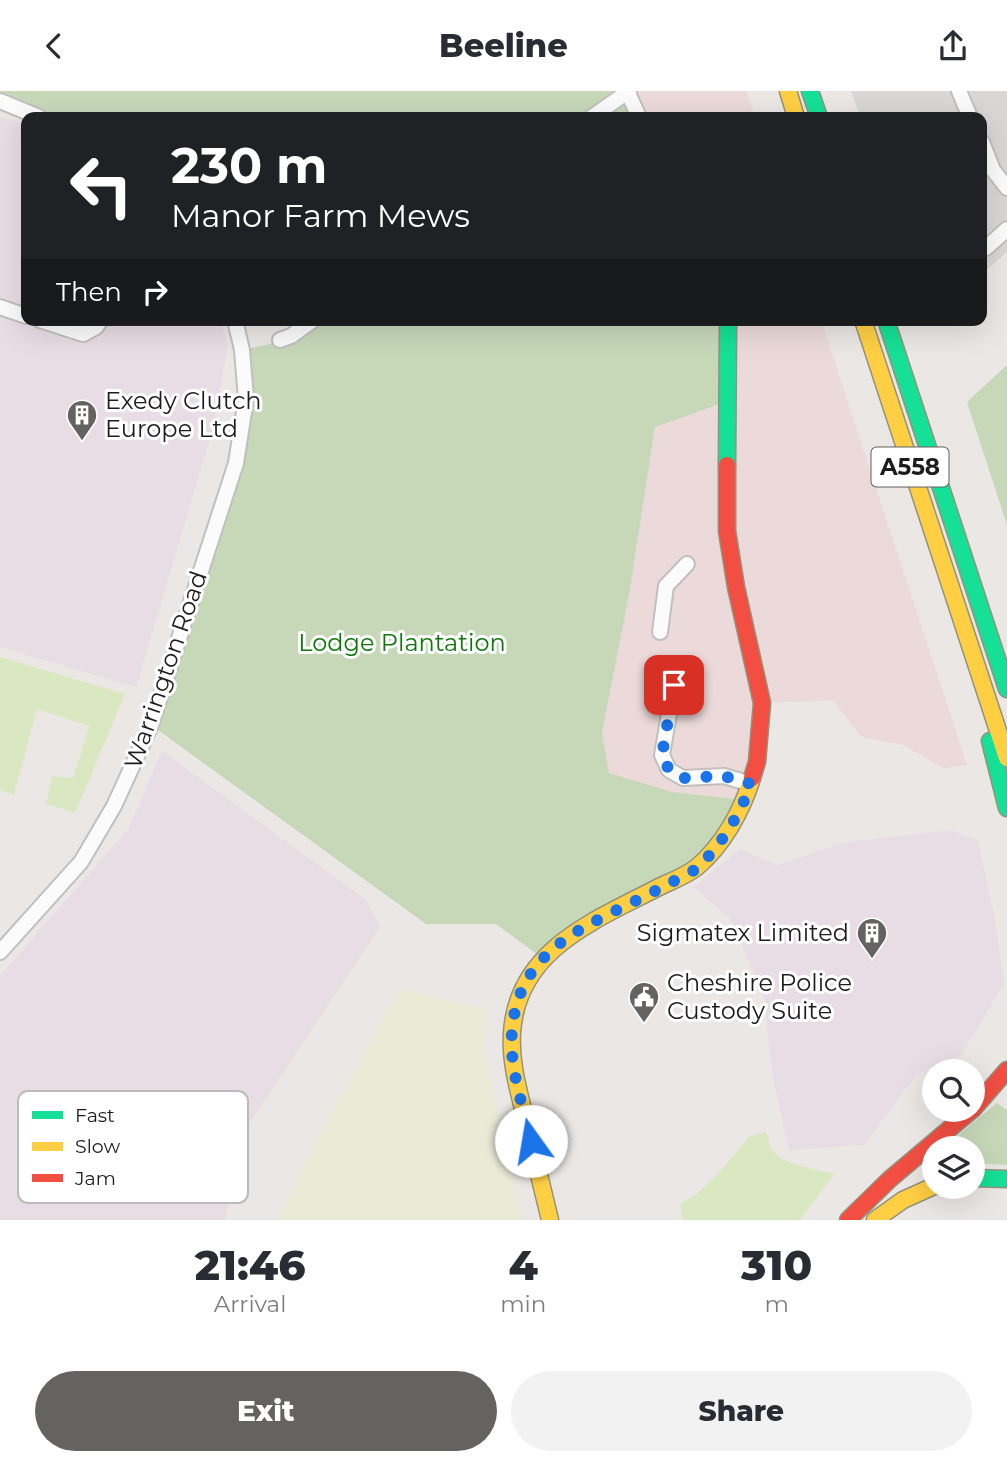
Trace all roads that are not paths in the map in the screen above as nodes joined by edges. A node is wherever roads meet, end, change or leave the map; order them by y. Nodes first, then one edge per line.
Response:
1 (788, 91) edge
2 (810, 91) edge
3 (959, 91) edge
4 (628, 92) edge
5 (0, 101) edge
6 (27, 112) edge
7 (599, 112) edge
8 (637, 112) edge
9 (794, 112) edge
10 (817, 112) edge
11 (966, 112) edge
12 (987, 155) edge
13 (1007, 188) edge
14 (1007, 229) edge
15 (987, 246) edge
16 (0, 307) edge
17 (21, 314) edge
18 (58, 326) edge
19 (97, 326) edge
20 (236, 326) edge
21 (305, 326) edge
22 (728, 326) edge
23 (865, 326) edge
24 (888, 326) edge
25 (281, 340) dead end
26 (950, 517) junction
27 (687, 564) dead end
28 (959, 613) junction
29 (660, 632) dead end
30 (1007, 659) edge
31 (674, 685) dead end
32 (1007, 689) edge
33 (1007, 758) edge
34 (751, 784) junction
35 (1007, 808) edge
36 (0, 952) edge
37 (1007, 1070) edge
38 (985, 1095) edge
39 (958, 1122) edge
40 (985, 1178) edge
41 (1007, 1179) edge
42 (922, 1190) edge
43 (550, 1220) edge
44 (848, 1220) edge
45 (875, 1220) edge

1 - 9 main road
2 - 10 main road
3 - 11 street
4 - 7 street
4 - 8 street
5 - 6 street
12 - 13 street
14 - 15 street
16 - 17 street
18 - 19 street
20 - 36 street, Warrington Road
21 - 25 street
22 - 34 main road
23 - 28 main road, A558
24 - 26 main road, A558
26 - 30 main road
26 - 32 main road, A558
27 - 29 street
28 - 33 main road, A558
28 - 35 main road
31 - 34 street
34 - 43 main road
37 - 38 main road
39 - 44 main road
40 - 41 main road
42 - 45 main road

